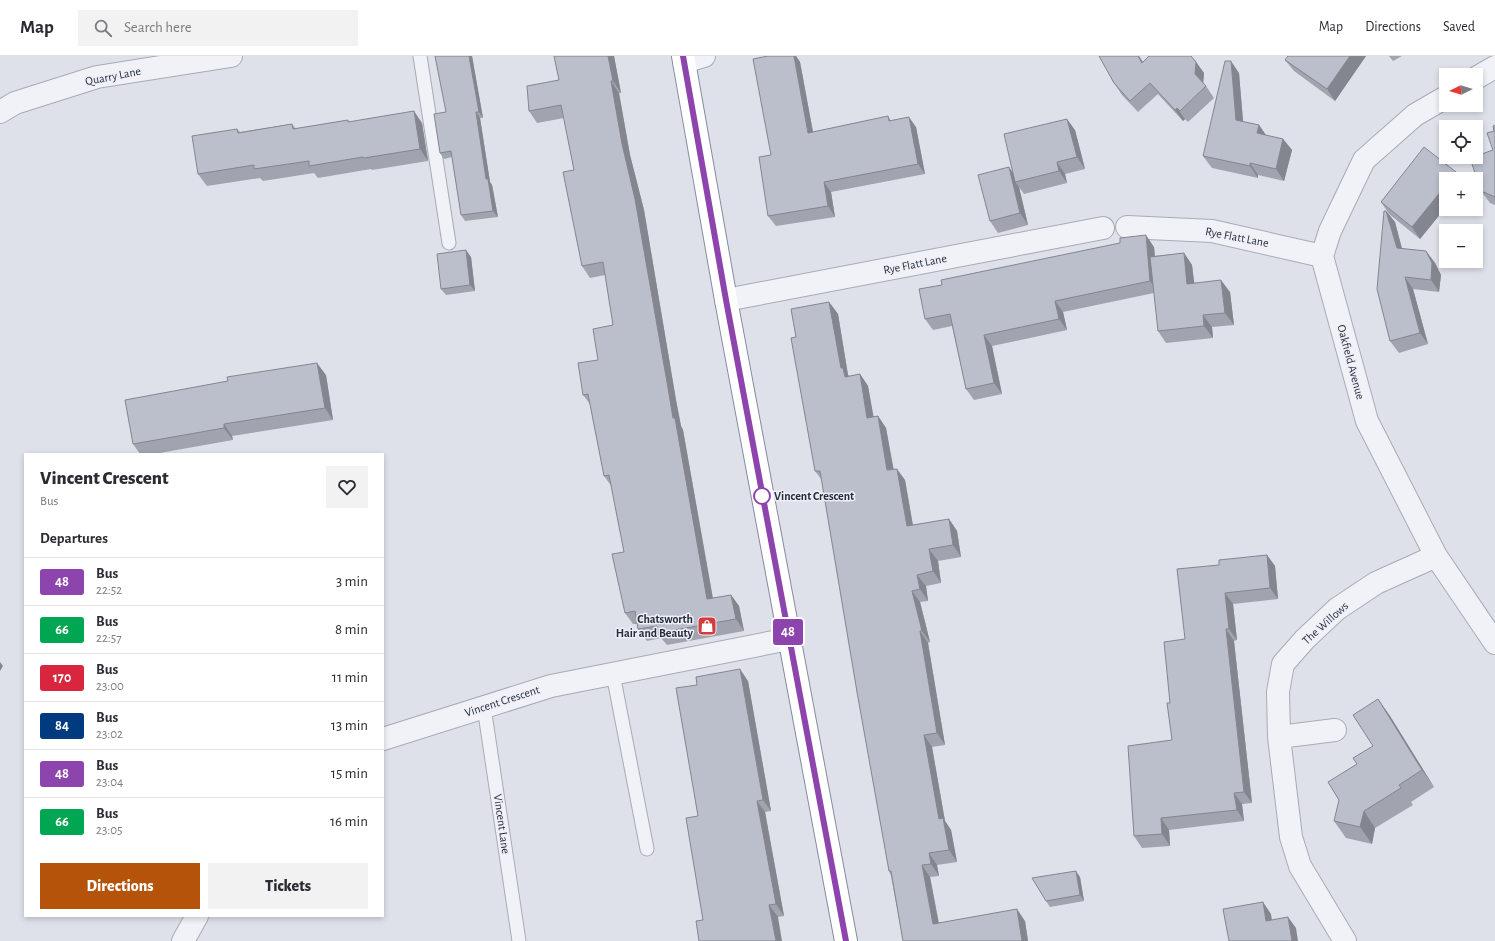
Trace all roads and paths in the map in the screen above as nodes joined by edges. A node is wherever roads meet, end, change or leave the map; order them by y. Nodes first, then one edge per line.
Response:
1 (231, 56) edge
2 (420, 56) edge
3 (690, 58) edge
4 (1495, 67) edge
5 (1483, 74) edge
6 (1439, 101) edge
7 (0, 112) edge
8 (1127, 227) dead end
9 (1103, 228) dead end
10 (449, 243) dead end
11 (1322, 256) junction
12 (726, 300) junction
13 (1436, 556) junction
14 (789, 639) junction
15 (1495, 644) edge
16 (614, 674) junction
17 (484, 707) junction
18 (1335, 730) dead end
19 (1279, 737) junction
20 (384, 739) edge
21 (647, 849) dead end
22 (196, 917) edge
23 (183, 941) edge
24 (519, 941) edge
25 (846, 941) edge
26 (1345, 941) edge

1 - 7 street, Quarry Lane
2 - 10 lane
3 - 12 highway
4 - 5 street
6 - 11 street
8 - 11 street, Rye Flatt Lane
9 - 12 street, Rye Flatt Lane
11 - 13 street, Oakfield Avenue
12 - 14 highway
13 - 15 street, Oakfield Avenue
13 - 19 street, The Willows
14 - 16 street, Vincent Crescent
14 - 25 highway
16 - 17 street, Vincent Crescent
16 - 21 lane
17 - 20 street, Vincent Crescent
17 - 24 lane, Vincent Lane
18 - 19 street
19 - 26 street, The Willows
22 - 23 street

